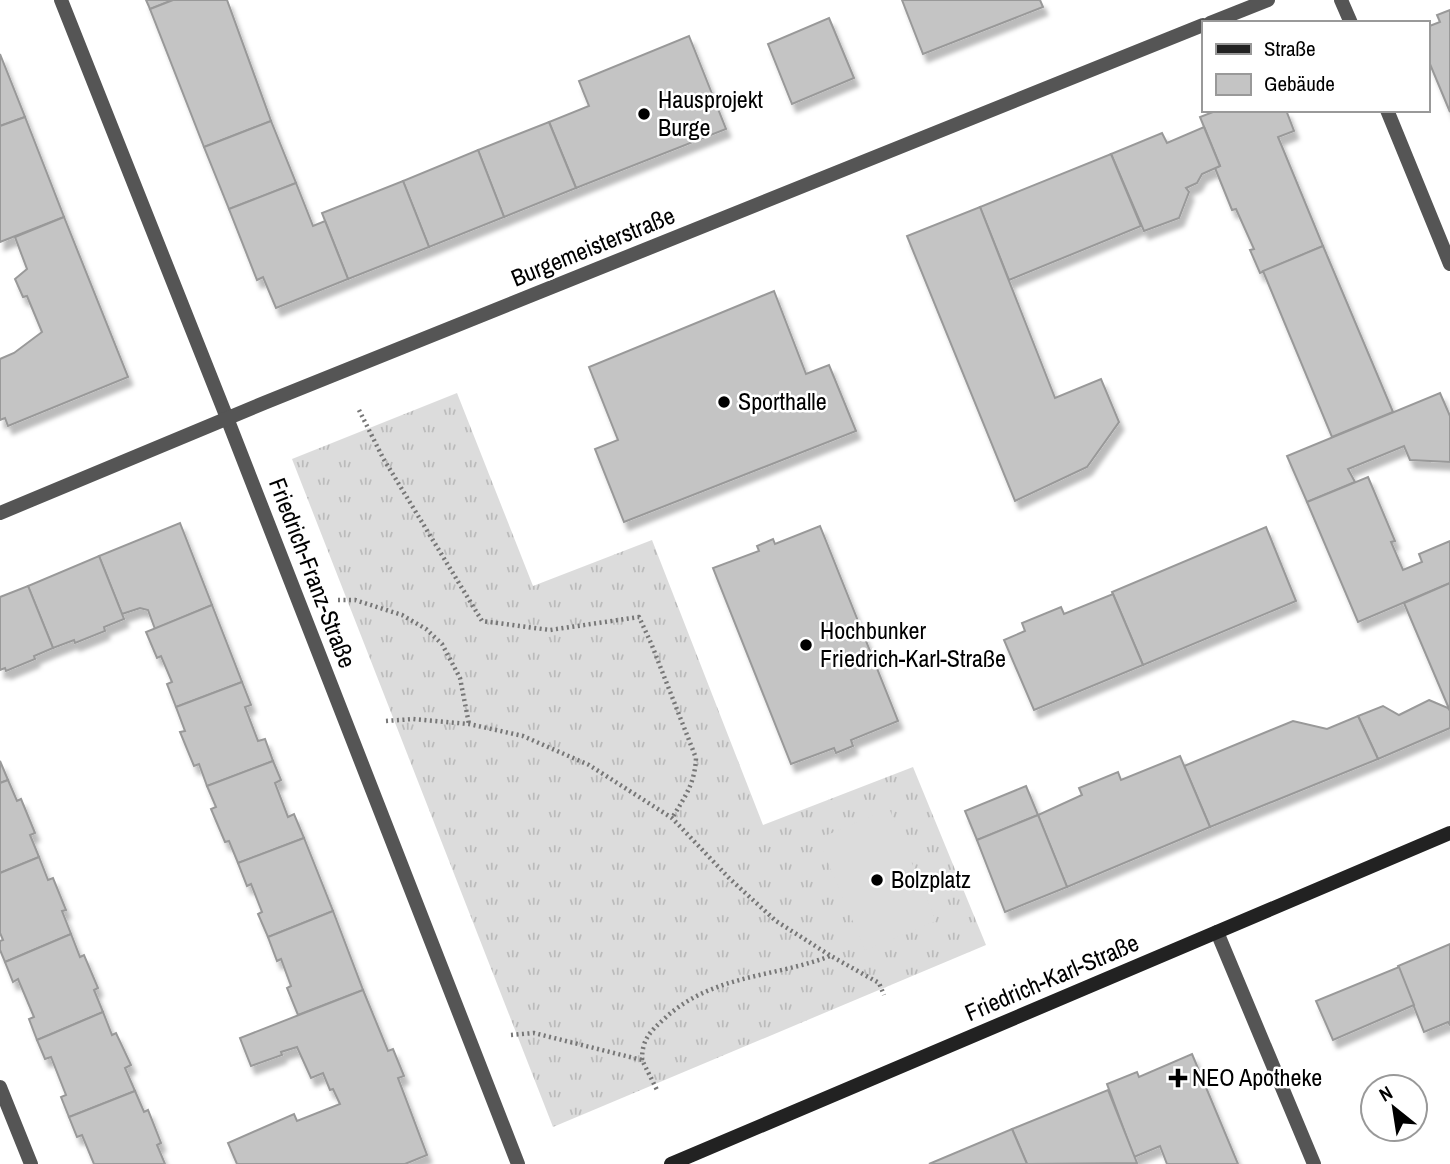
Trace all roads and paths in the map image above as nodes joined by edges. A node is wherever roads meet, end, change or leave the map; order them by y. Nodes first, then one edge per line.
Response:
1 (61, 0) edge
2 (1268, 0) edge
3 (1341, 0) edge
4 (1215, 21) edge
5 (1350, 21) edge
6 (1202, 25) edge
7 (1388, 112) edge
8 (1450, 264) edge
9 (359, 410) dead end
10 (227, 418) junction
11 (0, 513) edge
12 (338, 600) dead end
13 (386, 721) dead end
14 (469, 724) junction
15 (672, 818) junction
16 (1450, 833) edge
17 (1217, 932) junction
18 (831, 956) junction
19 (884, 995) dead end
20 (511, 1035) dead end
21 (642, 1059) junction
22 (0, 1087) edge
23 (657, 1090) dead end
24 (31, 1164) edge
25 (518, 1164) edge
26 (671, 1164) edge
27 (1314, 1164) edge

1 - 10 street, Friedrich-Franz-Straße
2 - 4 street
3 - 5 street
6 - 10 street, Burgemeisterstraße
7 - 8 street
9 - 15 path
10 - 11 street, Burgemeisterstraße
10 - 25 street, Friedrich-Franz-Straße
12 - 14 path
13 - 14 path
14 - 15 path
15 - 18 path
16 - 17 main road, Friedrich-Karl-Straße
17 - 26 main road, Friedrich-Karl-Straße
17 - 27 street
18 - 19 path
18 - 21 path
20 - 21 path
21 - 23 path
22 - 24 street

